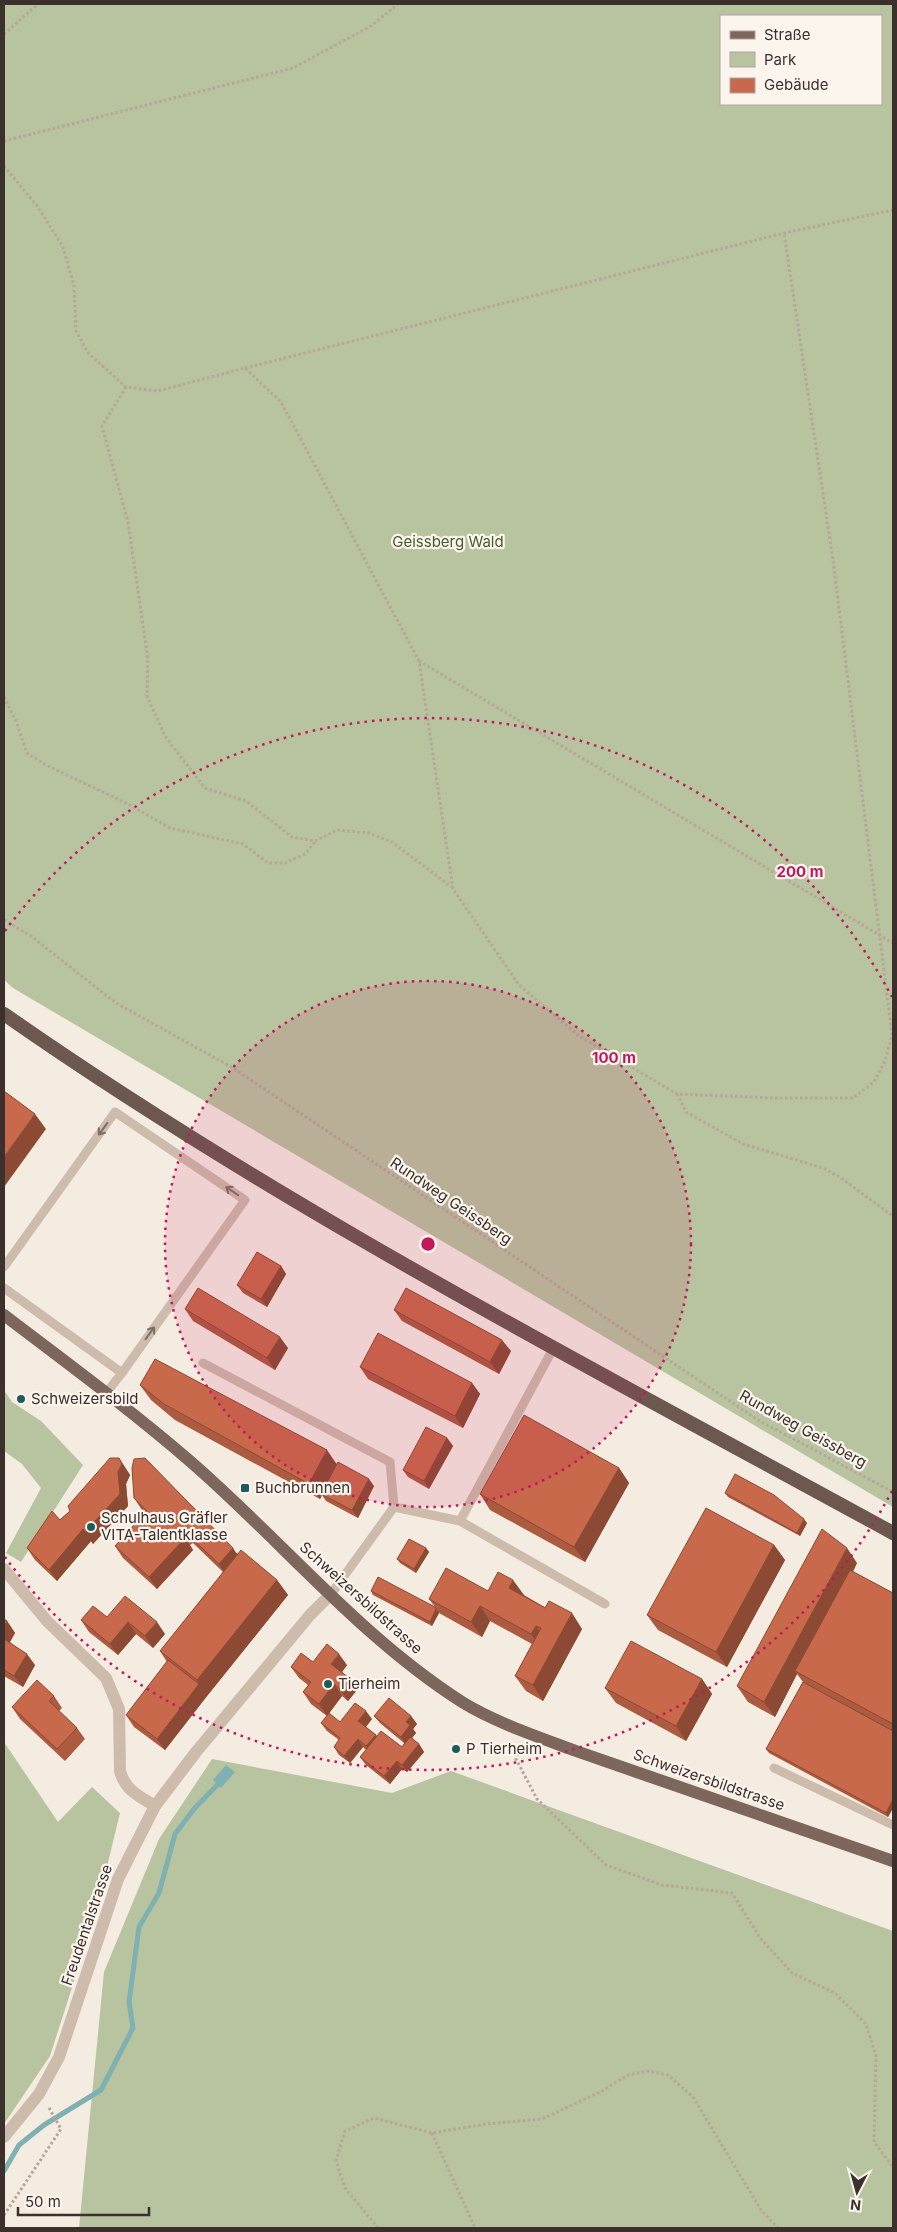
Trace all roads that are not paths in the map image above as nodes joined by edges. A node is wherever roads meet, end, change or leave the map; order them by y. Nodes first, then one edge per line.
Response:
1 (4, 1014) edge
2 (4, 1267) edge
3 (4, 1288) edge
4 (4, 1315) edge
5 (554, 1347) junction
6 (203, 1363) dead end
7 (122, 1373) junction
8 (106, 1393) junction
9 (394, 1507) junction
10 (460, 1521) junction
11 (893, 1533) edge
12 (4, 1569) edge
13 (331, 1594) junction
14 (605, 1604) dead end
15 (774, 1768) dead end
16 (155, 1806) junction
17 (893, 1825) edge
18 (893, 1861) edge
19 (4, 2137) edge

1 - 5 highway
7 -> 2 lane
3 - 7 lane
4 - 8 main road, Schweizersbildstrasse
5 - 10 lane
5 - 11 highway
6 - 9 lane
7 - 8 lane
8 - 13 main road, Schweizersbildstrasse
9 - 10 lane
9 - 13 lane
10 - 14 lane
12 - 16 street
13 - 16 street, Freudentalstrasse
13 - 18 main road, Schweizersbildstrasse
15 - 17 lane
16 - 19 street, Freudentalstrasse

